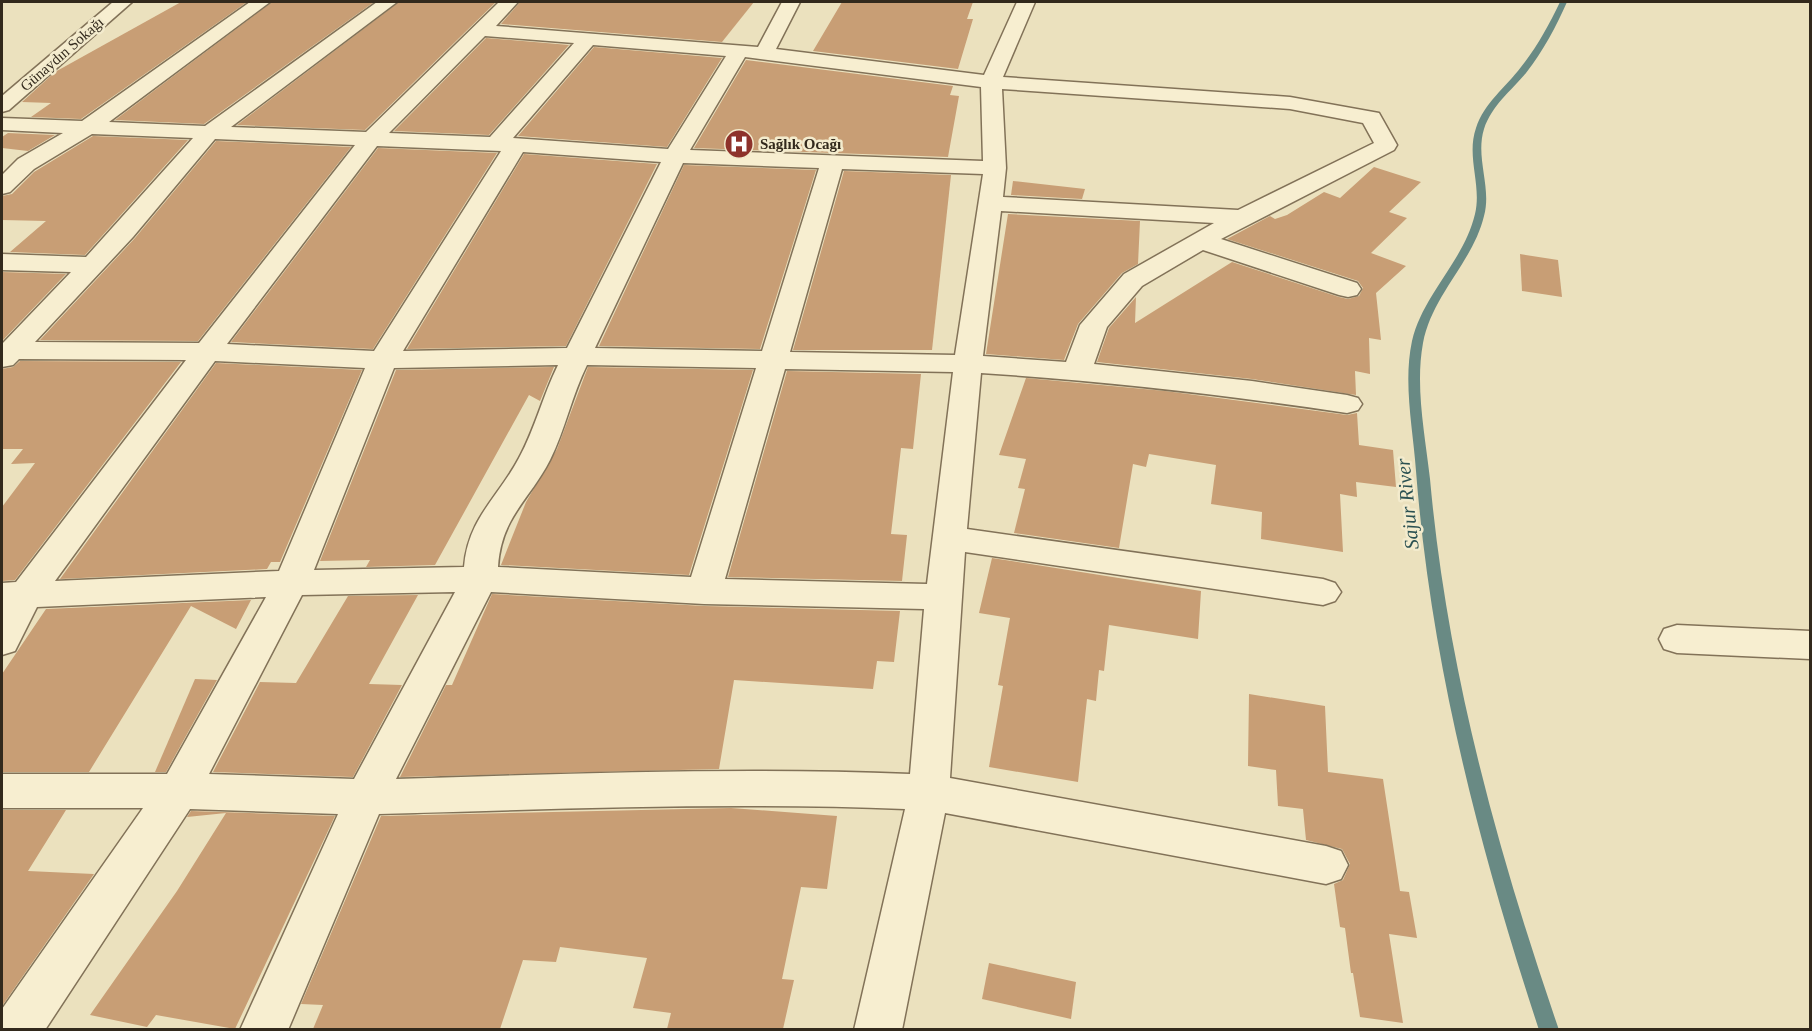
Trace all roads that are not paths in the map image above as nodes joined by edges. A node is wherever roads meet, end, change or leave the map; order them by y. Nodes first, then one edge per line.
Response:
1 (123, 2) edge
2 (261, 2) edge
3 (388, 2) edge
4 (509, 2) edge
5 (791, 2) edge
6 (1026, 2) edge
7 (481, 30) junction
8 (588, 39) junction
9 (751, 52) junction
10 (991, 82) junction
11 (2, 106) edge
12 (2, 124) edge
13 (84, 129) junction
14 (209, 133) junction
15 (370, 140) junction
16 (506, 145) junction
17 (675, 156) junction
18 (832, 163) junction
19 (995, 168) junction
20 (2, 187) edge
21 (990, 203) junction
22 (1242, 217) junction
23 (1201, 241) junction
24 (2, 262) edge
25 (91, 266) junction
26 (1348, 289) dead end
27 (207, 352) junction
28 (6, 355) edge
29 (578, 356) junction
30 (775, 358) junction
31 (383, 360) junction
32 (968, 364) junction
33 (1077, 371) junction
34 (1347, 404) dead end
35 (951, 538) junction
36 (480, 579) junction
37 (291, 583) junction
38 (704, 591) junction
39 (1323, 592) dead end
40 (13, 596) edge
41 (943, 597) junction
42 (1677, 639) dead end
43 (2, 641) edge
44 (1810, 645) edge
45 (2, 791) edge
46 (179, 791) junction
47 (928, 792) junction
48 (366, 797) junction
49 (1326, 865) dead end
50 (16, 1029) edge
51 (264, 1029) edge
52 (878, 1029) edge

1 - 11 street, Günaydın Sokağı
2 - 13 street
3 - 14 street
4 - 7 street
5 - 9 street
6 - 10 street
7 - 8 street
7 - 15 street
8 - 9 street
8 - 16 street
9 - 10 street
9 - 17 street
10 - 19 street
10 - 22 street
12 - 13 street
13 - 14 street
13 - 20 street
14 - 15 street
14 - 25 street
15 - 16 street
15 - 27 street
16 - 17 street
16 - 31 street
17 - 18 street
17 - 29 street
18 - 19 street
18 - 30 street
19 - 21 street
21 - 22 street
21 - 32 street
22 - 23 street
23 - 26 street
23 - 33 street
24 - 25 street
25 - 28 street
27 - 28 street
27 - 31 street
27 - 40 street
29 - 30 street
29 - 31 street
29 - 36 street
30 - 32 street
30 - 38 street
31 - 37 street
32 - 33 street
32 - 35 street
33 - 34 street
35 - 39 street
35 - 41 street
36 - 37 street
36 - 38 street
36 - 48 street
37 - 40 street
37 - 46 street
38 - 41 street
40 - 43 street
41 - 47 street
42 - 44 street
45 - 46 street
46 - 48 street
46 - 50 street
47 - 48 street
47 - 49 street
47 - 52 street
48 - 51 street

